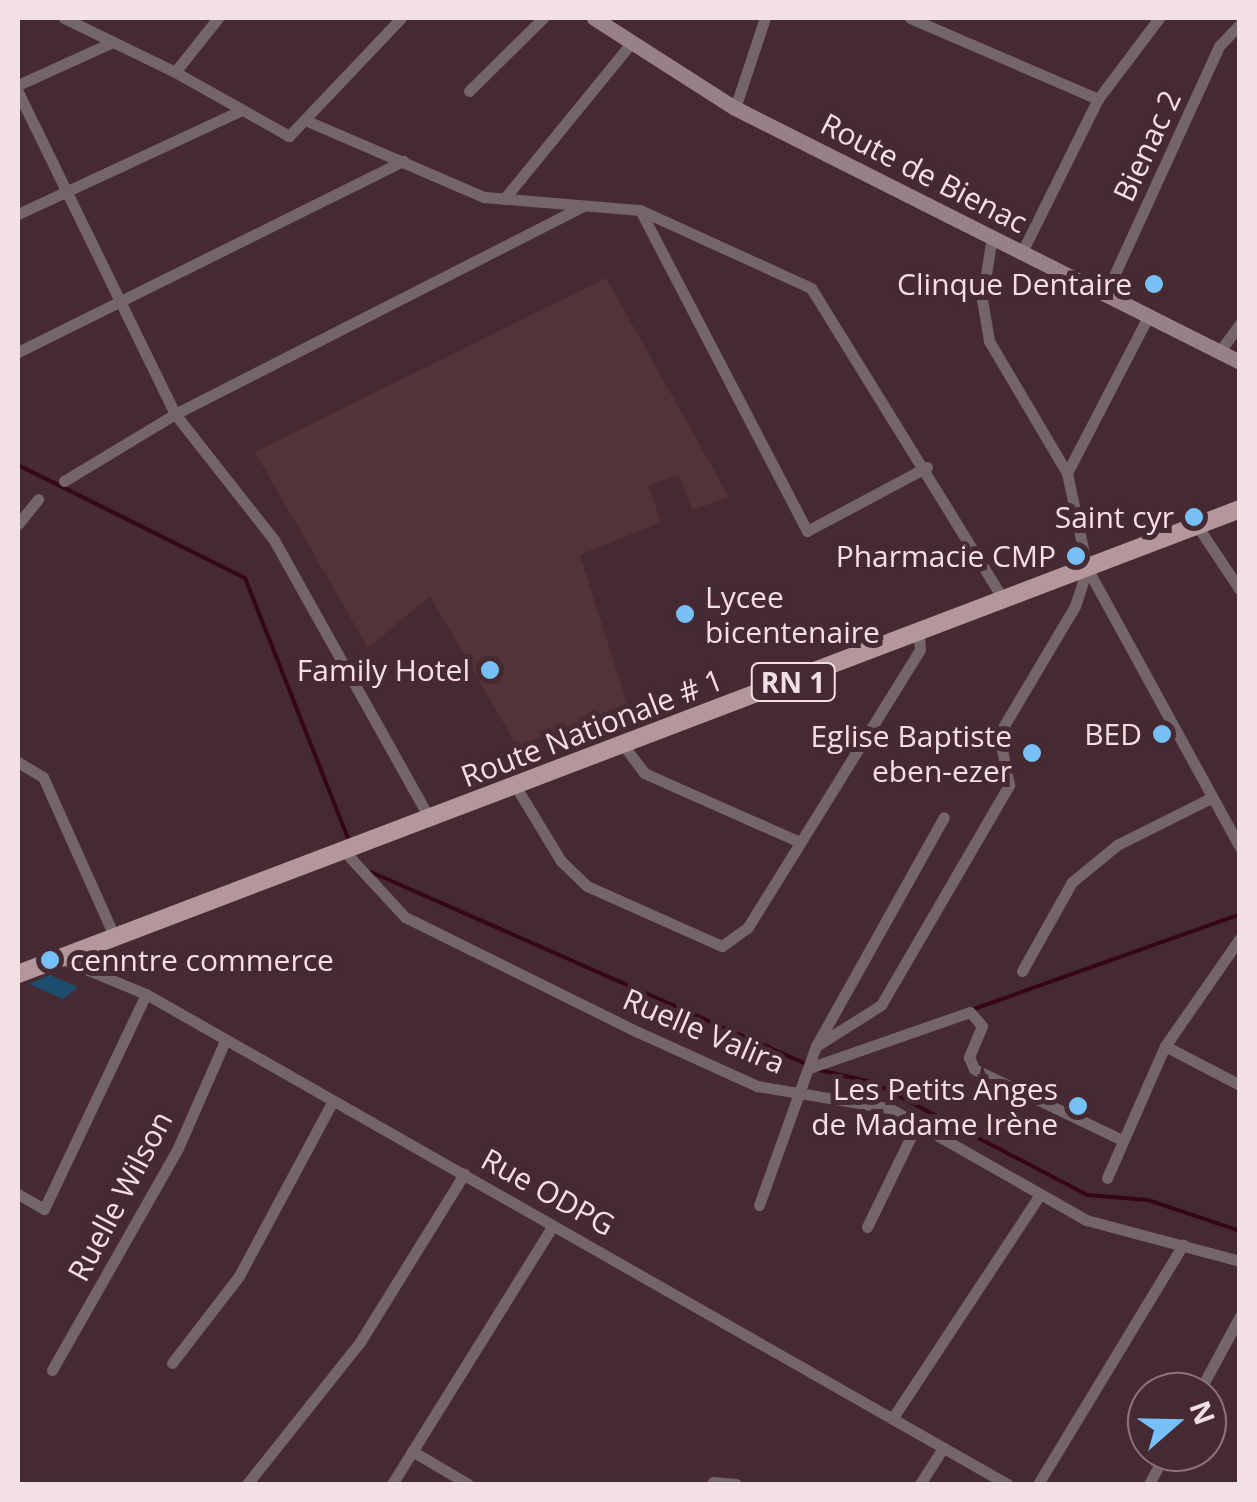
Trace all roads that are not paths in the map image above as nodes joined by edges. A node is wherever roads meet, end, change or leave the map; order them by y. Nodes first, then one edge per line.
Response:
1 (64, 18) edge
2 (218, 18) edge
3 (543, 18) edge
4 (594, 18) edge
5 (765, 18) edge
6 (910, 18) edge
7 (1158, 18) edge
8 (395, 20) edge
9 (1240, 24) edge
10 (113, 42) junction
11 (629, 46) junction
12 (174, 72) junction
13 (18, 88) edge
14 (469, 90) dead end
15 (1098, 99) junction
16 (735, 108) junction
17 (240, 112) junction
18 (305, 120) junction
19 (403, 161) junction
20 (70, 193) junction
21 (504, 198) junction
22 (586, 204) junction
23 (640, 210) junction
24 (18, 214) edge
25 (992, 237) junction
26 (1022, 254) junction
27 (1106, 293) junction
28 (118, 300) junction
29 (1149, 315) junction
30 (1240, 323) edge
31 (18, 352) edge
32 (1220, 352) junction
33 (1240, 362) edge
34 (176, 414) junction
35 (928, 467) junction
36 (1068, 473) junction
37 (64, 481) dead end
38 (38, 500) dead end
39 (1240, 509) edge
40 (18, 524) edge
41 (1196, 524) junction
42 (1086, 568) junction
43 (1240, 590) edge
44 (1003, 599) junction
45 (919, 634) junction
46 (624, 746) junction
47 (18, 762) edge
48 (516, 787) junction
49 (1211, 798) junction
50 (944, 817) dead end
51 (430, 819) junction
52 (800, 842) junction
53 (1240, 847) edge
54 (344, 851) junction
55 (114, 936) junction
56 (1240, 938) edge
57 (58, 958) junction
58 (1234, 959) edge
59 (1022, 971) dead end
60 (18, 974) edge
61 (146, 994) junction
62 (225, 1041) junction
63 (816, 1046) junction
64 (1165, 1046) junction
65 (812, 1067) junction
66 (1240, 1085) edge
67 (803, 1094) junction
68 (330, 1106) junction
69 (916, 1126) junction
70 (1118, 1138) junction
71 (464, 1174) junction
72 (1107, 1178) dead end
73 (18, 1194) edge
74 (1039, 1196) junction
75 (759, 1205) dead end
76 (867, 1227) dead end
77 (551, 1230) junction
78 (1183, 1245) junction
79 (1240, 1261) edge
80 (1240, 1316) edge
81 (172, 1363) dead end
82 (52, 1370) dead end
83 (1210, 1372) edge
84 (892, 1419) junction
85 (943, 1448) junction
86 (412, 1452) junction
87 (714, 1482) dead end
88 (246, 1484) edge
89 (392, 1484) edge
90 (468, 1484) edge
91 (736, 1484) edge
92 (920, 1484) edge
93 (1007, 1484) edge
94 (1038, 1484) edge

1 - 10 street
2 - 12 street
3 - 14 street
4 - 11 main road, Route de Bienac
5 - 16 street
6 - 15 street
7 - 15 street
8 - 18 street
9 - 27 street, Bienac 2
10 - 12 street
10 - 13 street
11 - 16 main road, Route de Bienac
11 - 21 street
12 - 17 street
13 - 20 street
15 - 26 street
16 - 25 main road, Route de Bienac
17 - 18 street
17 - 20 street
18 - 19 street
19 - 21 street
19 - 28 street
20 - 24 street
20 - 28 street
21 - 22 street
22 - 23 street
22 - 34 street
23 - 35 street
23 - 35 street
25 - 26 main road, Route de Bienac
25 - 36 street
26 - 27 main road, Route de Bienac
27 - 29 main road, Route de Bienac
28 - 31 street
28 - 34 street
29 - 32 main road, Route de Bienac
29 - 36 street
30 - 32 street
32 - 33 main road, Route de Bienac
34 - 37 street
34 - 51 street
35 - 44 street
36 - 42 street
38 - 40 street
39 - 41 main road, Route Nationale # 1 / RN 1
41 - 42 main road, Route Nationale # 1 / RN 1
41 - 43 street
42 - 44 main road, Route Nationale # 1 / RN 1
42 - 49 street
42 - 63 street
44 - 45 main road, Route Nationale # 1 / RN 1
45 - 46 main road, Route Nationale # 1 / RN 1
45 - 52 street
46 - 48 main road, Route Nationale # 1 / RN 1
46 - 52 street
47 - 55 street
48 - 51 main road, Route Nationale # 1 / RN 1
48 - 52 street
49 - 53 street
49 - 59 street
50 - 63 street
51 - 54 main road, Route Nationale # 1 / RN 1
54 - 55 main road, Route Nationale # 1 / RN 1
54 - 67 street, Ruelle Valira
55 - 57 main road, Route Nationale # 1 / RN 1
56 - 58 street
57 - 60 main road, Route Nationale # 1 / RN 1
57 - 61 street, Rue ODPG
58 - 64 street
61 - 62 street, Rue ODPG
61 - 73 street
62 - 68 street, Rue ODPG
62 - 82 street, Ruelle Wilson
63 - 65 street
64 - 66 street
64 - 70 street
65 - 67 street
65 - 70 street
67 - 69 street, Ruelle Valira
67 - 75 street
68 - 71 street, Rue ODPG
68 - 81 street
69 - 74 street, Ruelle Valira
69 - 76 street
70 - 72 street
71 - 77 street, Rue ODPG
71 - 88 street
74 - 78 street, Ruelle Valira
74 - 84 street
77 - 84 street, Rue ODPG
77 - 86 street
78 - 79 street, Ruelle Valira
78 - 94 street
80 - 83 street
84 - 85 street, Rue ODPG
85 - 92 street
85 - 93 street, Rue ODPG
86 - 89 street
86 - 90 street
87 - 91 street

